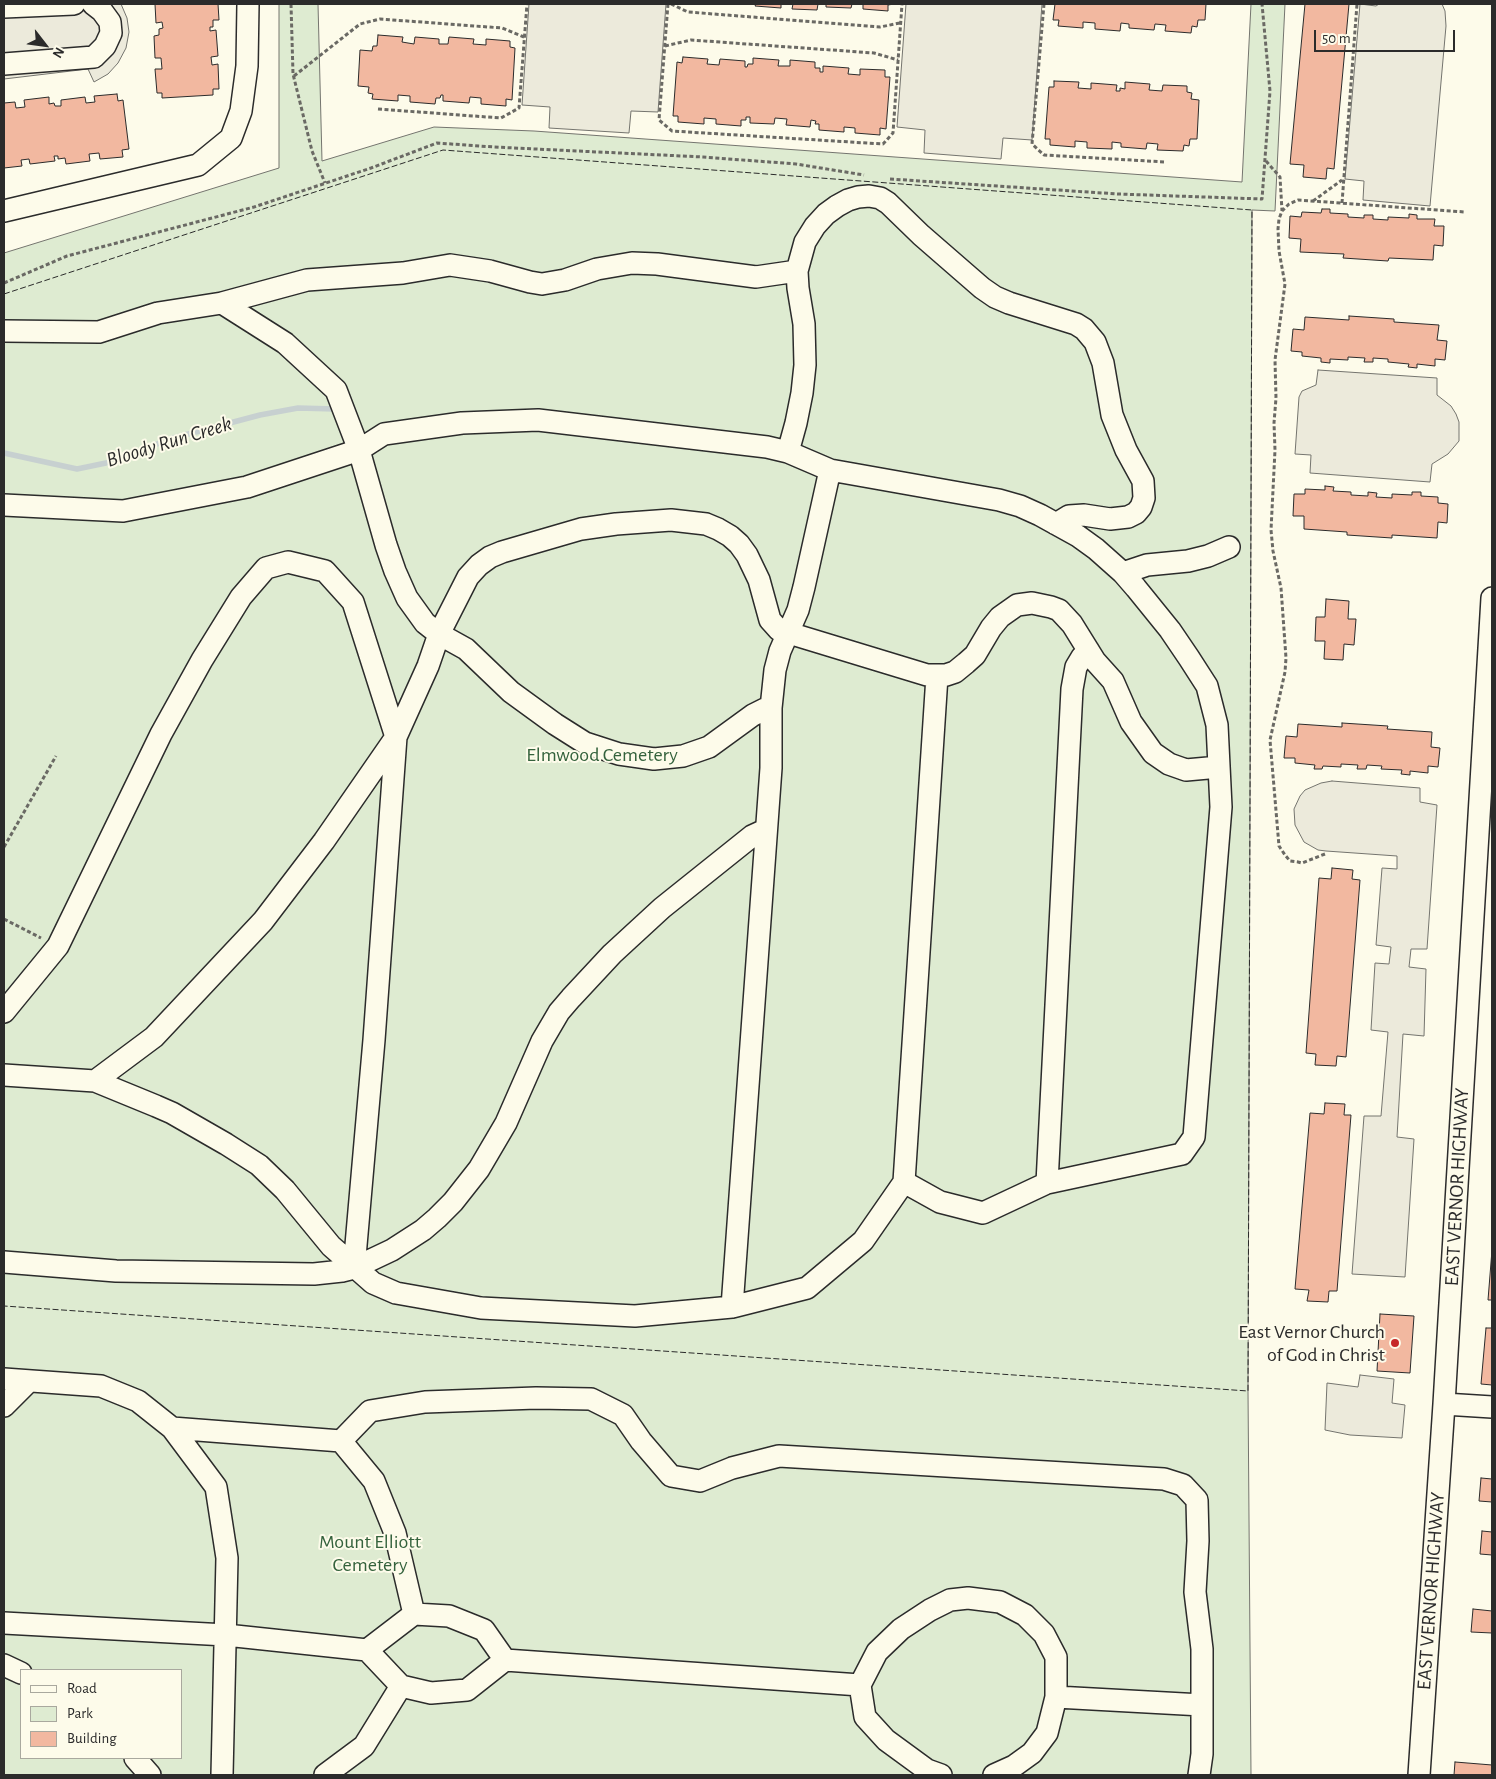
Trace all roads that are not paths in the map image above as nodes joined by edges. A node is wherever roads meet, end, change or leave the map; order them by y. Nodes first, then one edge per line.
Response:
1 (74, 4) edge
2 (93, 4) edge
3 (248, 4) edge
4 (4, 7) edge
5 (4, 64) edge
6 (4, 211) edge
7 (797, 271) junction
8 (222, 303) junction
9 (4, 331) edge
10 (360, 450) junction
11 (788, 452) junction
12 (830, 470) junction
13 (4, 505) edge
14 (1056, 524) junction
15 (1229, 547) dead end
16 (1123, 573) junction
17 (1492, 598) edge
18 (788, 632) junction
19 (440, 634) junction
20 (1089, 651) junction
21 (937, 676) junction
22 (771, 708) junction
23 (396, 737) junction
24 (1219, 767) junction
25 (765, 830) junction
26 (4, 1012) edge
27 (4, 1075) edge
28 (95, 1081) junction
29 (904, 1182) junction
30 (1047, 1183) junction
31 (4, 1262) edge
32 (354, 1268) junction
33 (732, 1307) junction
34 (4, 1380) edge
35 (29, 1381) junction
36 (1444, 1404) junction
37 (4, 1406) edge
38 (1492, 1407) edge
39 (172, 1428) junction
40 (341, 1441) junction
41 (414, 1614) junction
42 (4, 1622) edge
43 (226, 1635) junction
44 (367, 1650) junction
45 (505, 1660) junction
46 (4, 1665) edge
47 (20, 1673) edge
48 (860, 1685) junction
49 (401, 1686) junction
50 (1056, 1697) junction
51 (1202, 1705) junction
52 (136, 1759) edge
53 (150, 1775) edge
54 (222, 1775) edge
55 (325, 1775) edge
56 (941, 1775) edge
57 (994, 1775) edge
58 (1199, 1775) edge
59 (1419, 1775) edge

1 - 4 street
2 - 5 street
3 - 6 street
7 - 8 street
7 - 11 street
7 - 14 street
8 - 9 street
8 - 10 street
10 - 11 street
10 - 13 street
10 - 19 street
11 - 12 street
12 - 14 street
12 - 18 street
14 - 16 street
15 - 16 street
16 - 24 street
17 - 36 street, EAST VERNOR HIGHWAY
18 - 19 street
18 - 21 street
18 - 22 street
19 - 22 street
19 - 23 street
20 - 21 street
20 - 24 street
20 - 30 street
21 - 29 street
22 - 25 street
23 - 26 street
23 - 28 street
23 - 32 street
24 - 30 street
25 - 32 street
25 - 33 street
27 - 28 street
28 - 32 street
29 - 30 street
29 - 33 street
31 - 32 street
32 - 33 street
34 - 35 street
35 - 37 street
35 - 39 street
36 - 38 street
36 - 59 street, EAST VERNOR HIGHWAY
39 - 40 street
39 - 43 street
40 - 41 street
40 - 51 street
41 - 44 street
41 - 45 street
42 - 43 street
43 - 44 street
43 - 54 street
44 - 49 street
45 - 48 street
45 - 49 street
46 - 47 street
48 - 50 street
48 - 56 street
49 - 55 street
50 - 51 street
50 - 57 street
51 - 58 street
52 - 53 street

